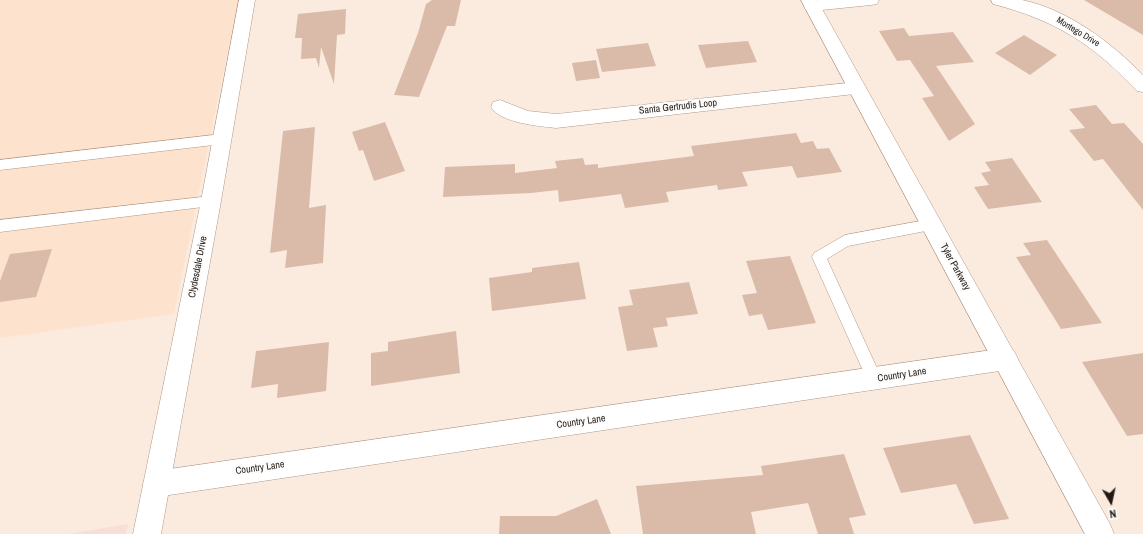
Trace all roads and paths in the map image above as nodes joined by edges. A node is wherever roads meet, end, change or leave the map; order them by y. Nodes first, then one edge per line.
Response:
1 (247, 0) edge
2 (871, 0) edge
3 (999, 0) edge
4 (811, 3) edge
5 (1143, 86) edge
6 (857, 88) junction
7 (500, 107) dead end
8 (222, 139) junction
9 (0, 165) edge
10 (211, 201) junction
11 (931, 225) junction
12 (0, 226) edge
13 (1006, 359) junction
14 (874, 379) junction
15 (156, 484) junction
16 (147, 534) edge
17 (1100, 534) edge

1 - 8 street, Clydesdale Drive
2 - 4 street
3 - 5 street, Montego Drive
4 - 6 street, Tyler Parkway
6 - 7 street, Santa Gertrudis Loop
6 - 11 street, Tyler Parkway
8 - 9 lane
8 - 10 street, Clydesdale Drive
10 - 12 lane
10 - 15 street, Clydesdale Drive
11 - 13 street, Tyler Parkway
11 - 14 lane
13 - 14 street, Country Lane
13 - 17 street, Tyler Parkway
14 - 15 street, Country Lane
15 - 16 street, Clydesdale Drive

